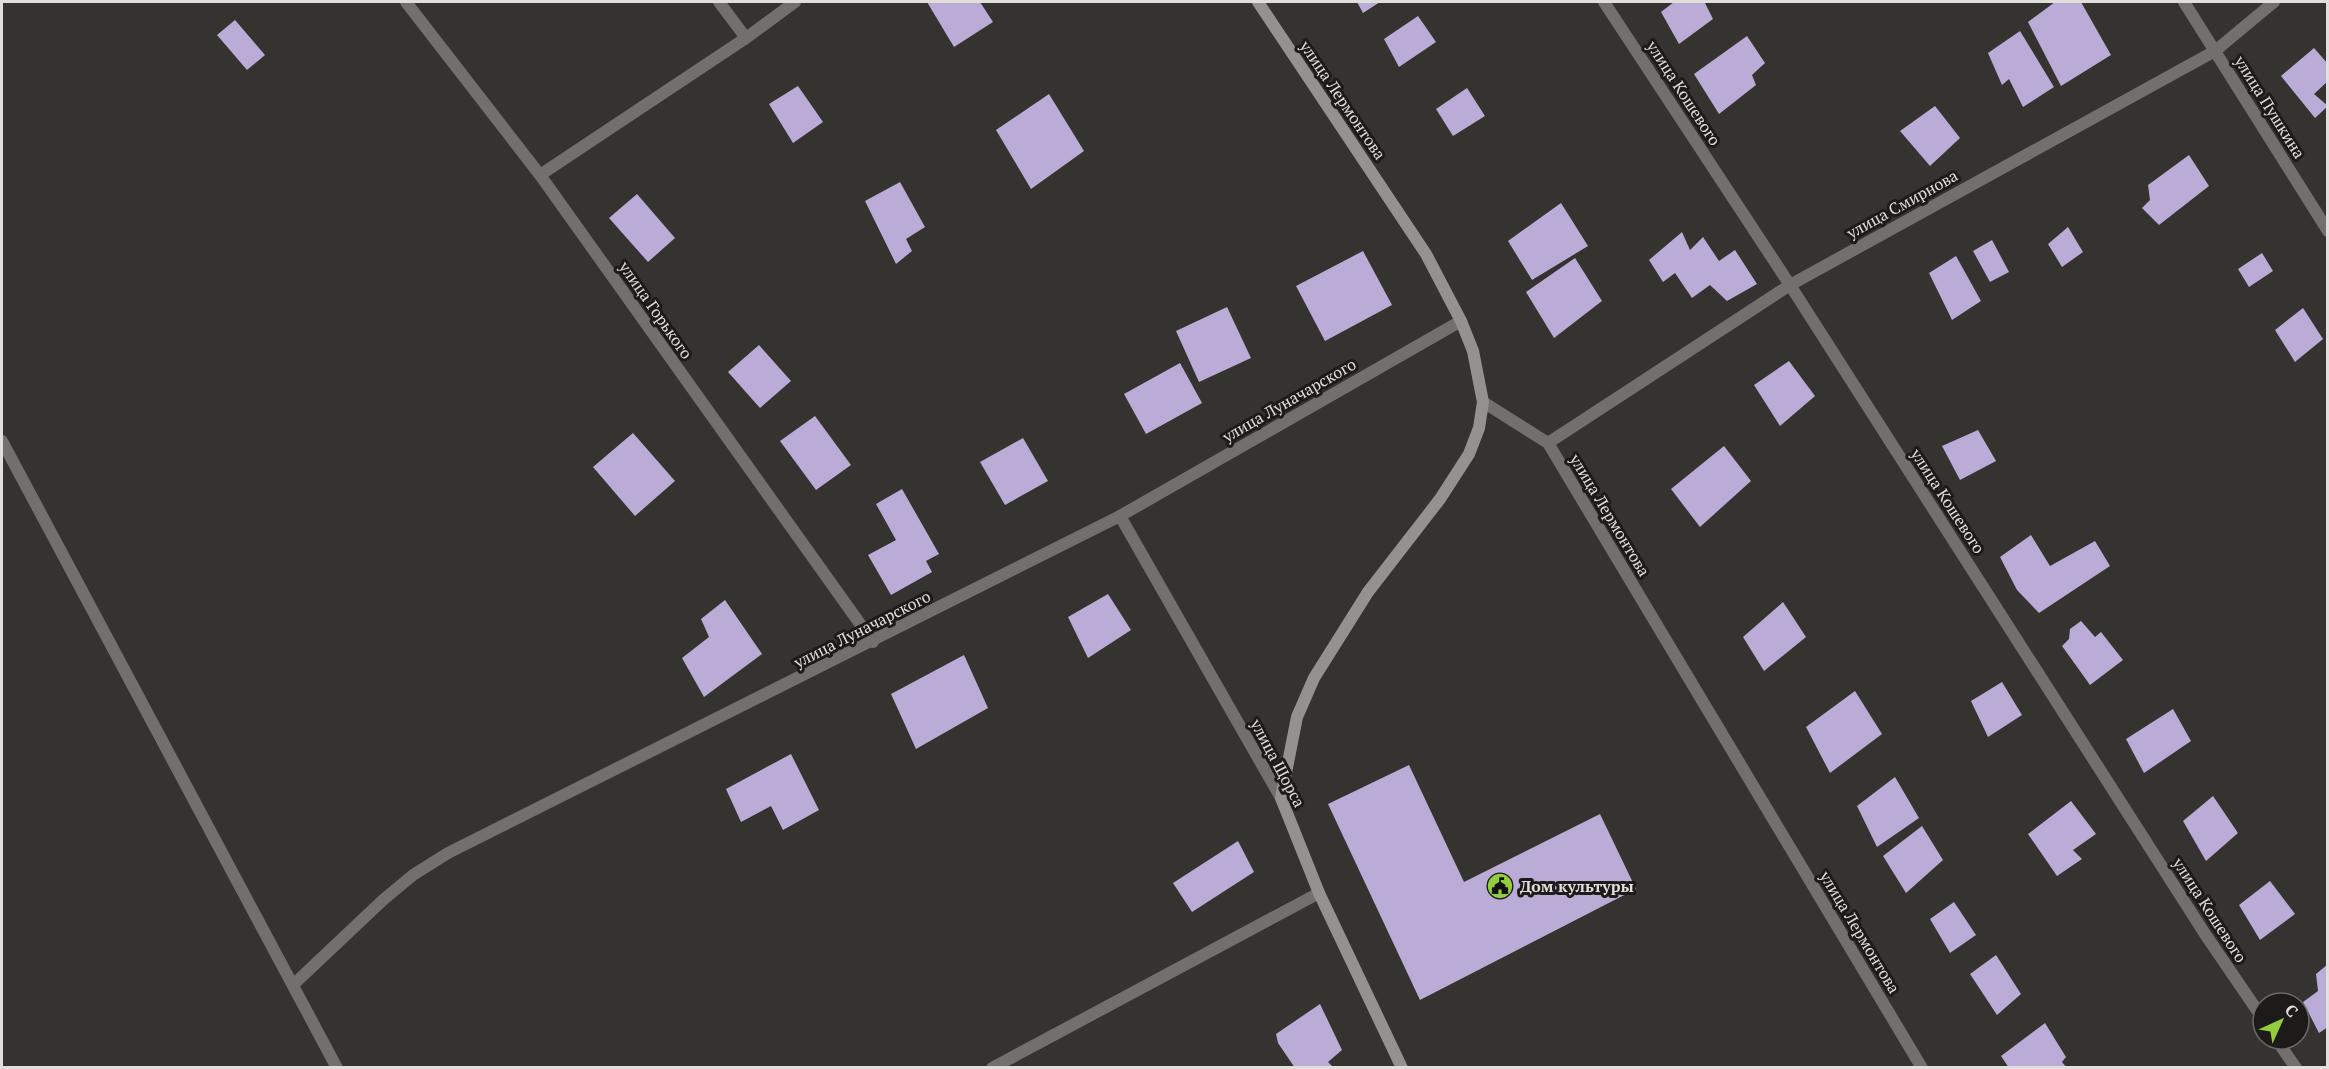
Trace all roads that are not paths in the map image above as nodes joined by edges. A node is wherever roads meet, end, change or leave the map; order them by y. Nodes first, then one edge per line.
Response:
1 (406, 2) edge
2 (719, 2) edge
3 (795, 2) edge
4 (1258, 2) edge
5 (1604, 2) edge
6 (2184, 2) edge
7 (2274, 2) edge
8 (747, 38) junction
9 (2216, 51) junction
10 (540, 175) junction
11 (2328, 231) edge
12 (1790, 285) junction
13 (1461, 321) junction
14 (1484, 402) junction
15 (2, 441) edge
16 (1548, 443) junction
17 (1120, 516) junction
18 (873, 642) junction
19 (1281, 798) junction
20 (1319, 893) junction
21 (293, 985) junction
22 (2251, 1001) edge
23 (2284, 1051) edge
24 (337, 1068) edge
25 (992, 1068) edge
26 (1402, 1068) edge
27 (1922, 1068) edge
28 (2296, 1068) edge

1 - 10 street, улица Горького
2 - 8 street
3 - 8 street
4 - 13 street, улица Лермонтова
5 - 12 street, улица Кошевого
6 - 9 street, улица Пушкина
7 - 9 street, улица Смирнова
8 - 10 street
9 - 11 street, улица Пушкина
9 - 12 street, улица Смирнова
10 - 18 street, улица Горького
12 - 16 street, улица Смирнова
12 - 22 street, улица Кошевого
13 - 14 street, улица Лермонтова
13 - 17 street, улица Луначарского
14 - 16 street, улица Лермонтова
14 - 19 street
15 - 21 street
16 - 27 street, улица Лермонтова
17 - 18 street, улица Луначарского
17 - 19 street, улица Щорса
18 - 21 street, улица Луначарского
19 - 20 street, улица Щорса
20 - 25 street
20 - 26 street, улица Щорса
21 - 24 street
23 - 28 street

